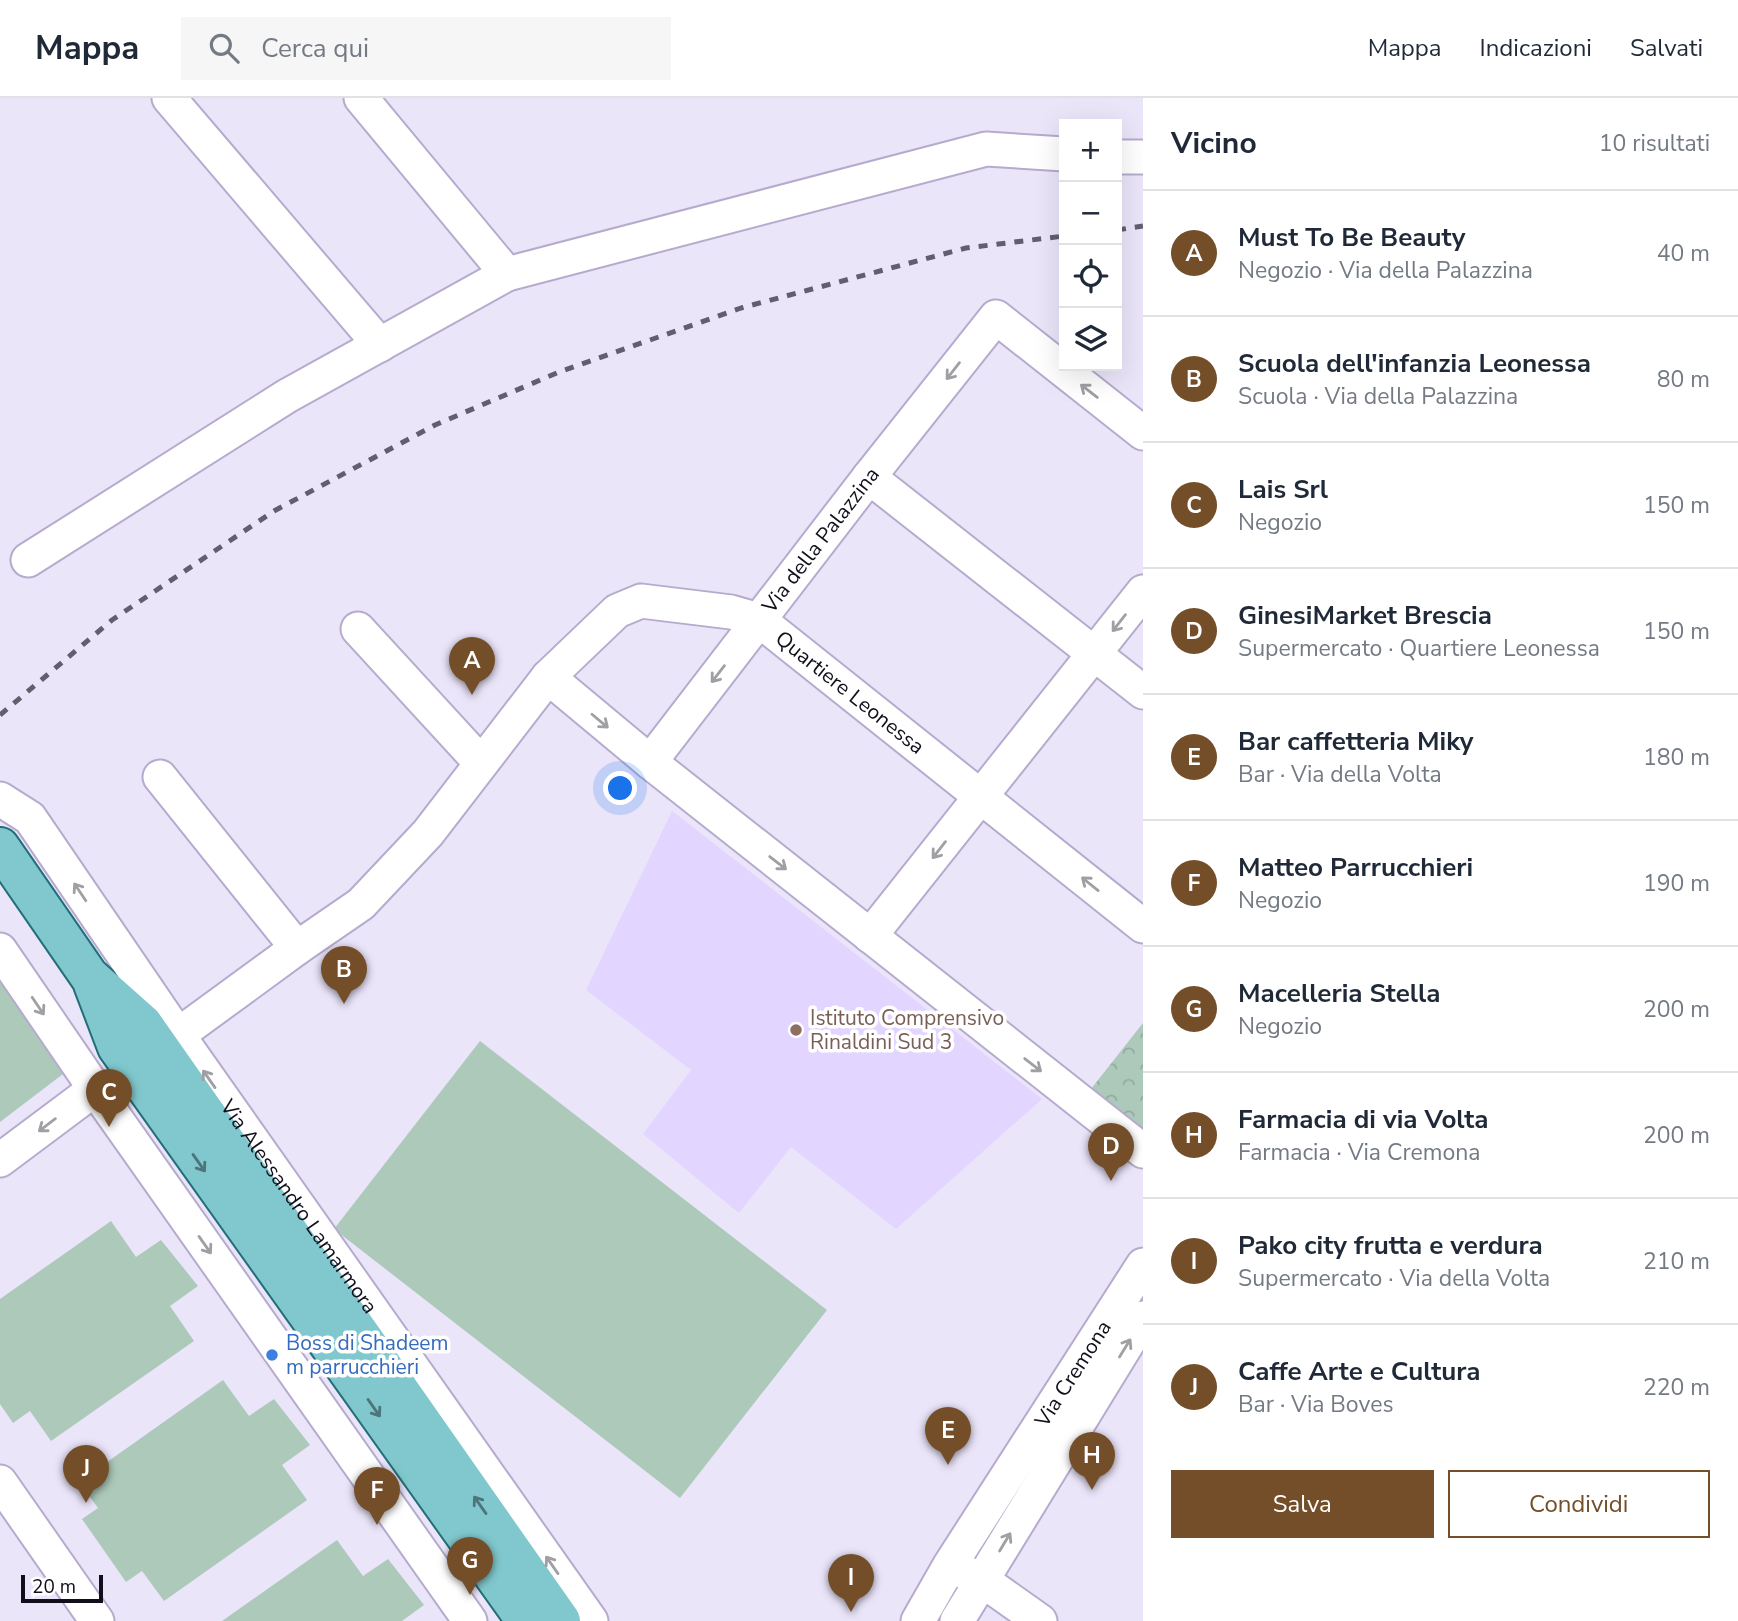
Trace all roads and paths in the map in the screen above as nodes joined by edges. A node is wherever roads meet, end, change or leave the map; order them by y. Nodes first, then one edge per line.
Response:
1 (169, 98) edge
2 (361, 98) edge
3 (1059, 154) edge
4 (1122, 157) edge
5 (1143, 157) edge
6 (507, 274) junction
7 (380, 345) junction
8 (1143, 433) edge
9 (869, 477) junction
10 (28, 560) dead end
11 (1143, 592) edge
12 (759, 620) junction
13 (358, 629) dead end
14 (1094, 654) junction
15 (548, 677) junction
16 (1143, 692) edge
17 (650, 762) junction
18 (481, 763) junction
19 (160, 777) dead end
20 (981, 796) junction
21 (0, 799) edge
22 (0, 847) edge
23 (1143, 926) edge
24 (870, 936) junction
25 (297, 948) junction
26 (0, 950) edge
27 (89, 976) junction
28 (178, 1035) junction
29 (95, 1089) junction
30 (1143, 1151) edge
31 (0, 1160) edge
32 (1143, 1265) edge
33 (1136, 1307) edge
34 (0, 1482) edge
35 (950, 1565) junction
36 (982, 1580) junction
37 (97, 1621) edge
38 (470, 1621) edge
39 (526, 1621) edge
40 (561, 1621) edge
41 (591, 1621) edge
42 (918, 1621) edge
43 (957, 1621) edge
44 (1040, 1621) edge

1 - 7 street
2 - 6 street
3 - 6 street
4 - 5 street
6 - 7 street
7 - 10 street
8 -> 9 street, Via della Palazzina
9 - 12 street, Via della Palazzina
9 - 14 street
11 -> 14 street
12 - 15 street, Via della Palazzina
12 -> 17 street, Quartiere Leonessa
12 - 20 street, Quartiere Leonessa
13 - 18 street
14 - 16 street
14 - 20 street
15 -> 17 street
15 - 18 street, Via della Palazzina
17 -> 24 street
18 - 25 street, Via della Palazzina
19 - 25 street
23 -> 20 street, Quartiere Leonessa
20 -> 24 street
28 -> 21 street, Via Alessandro Lamarmora
22 - 27 main road, Via Alessandro Lamarmora
24 -> 30 street
25 - 28 street, Via della Palazzina
26 -> 29 street
27 -> 39 main road, Via Alessandro Lamarmora
40 -> 27 main road, Via Alessandro Lamarmora
41 -> 28 street, Via Alessandro Lamarmora
29 -> 31 street
29 -> 38 street
32 - 33 street, Via Cremona
33 - 35 street, Via Cremona
36 -> 33 street
34 - 37 street
35 - 36 street
35 - 42 street, Via Cremona
36 - 43 street
36 - 44 street

